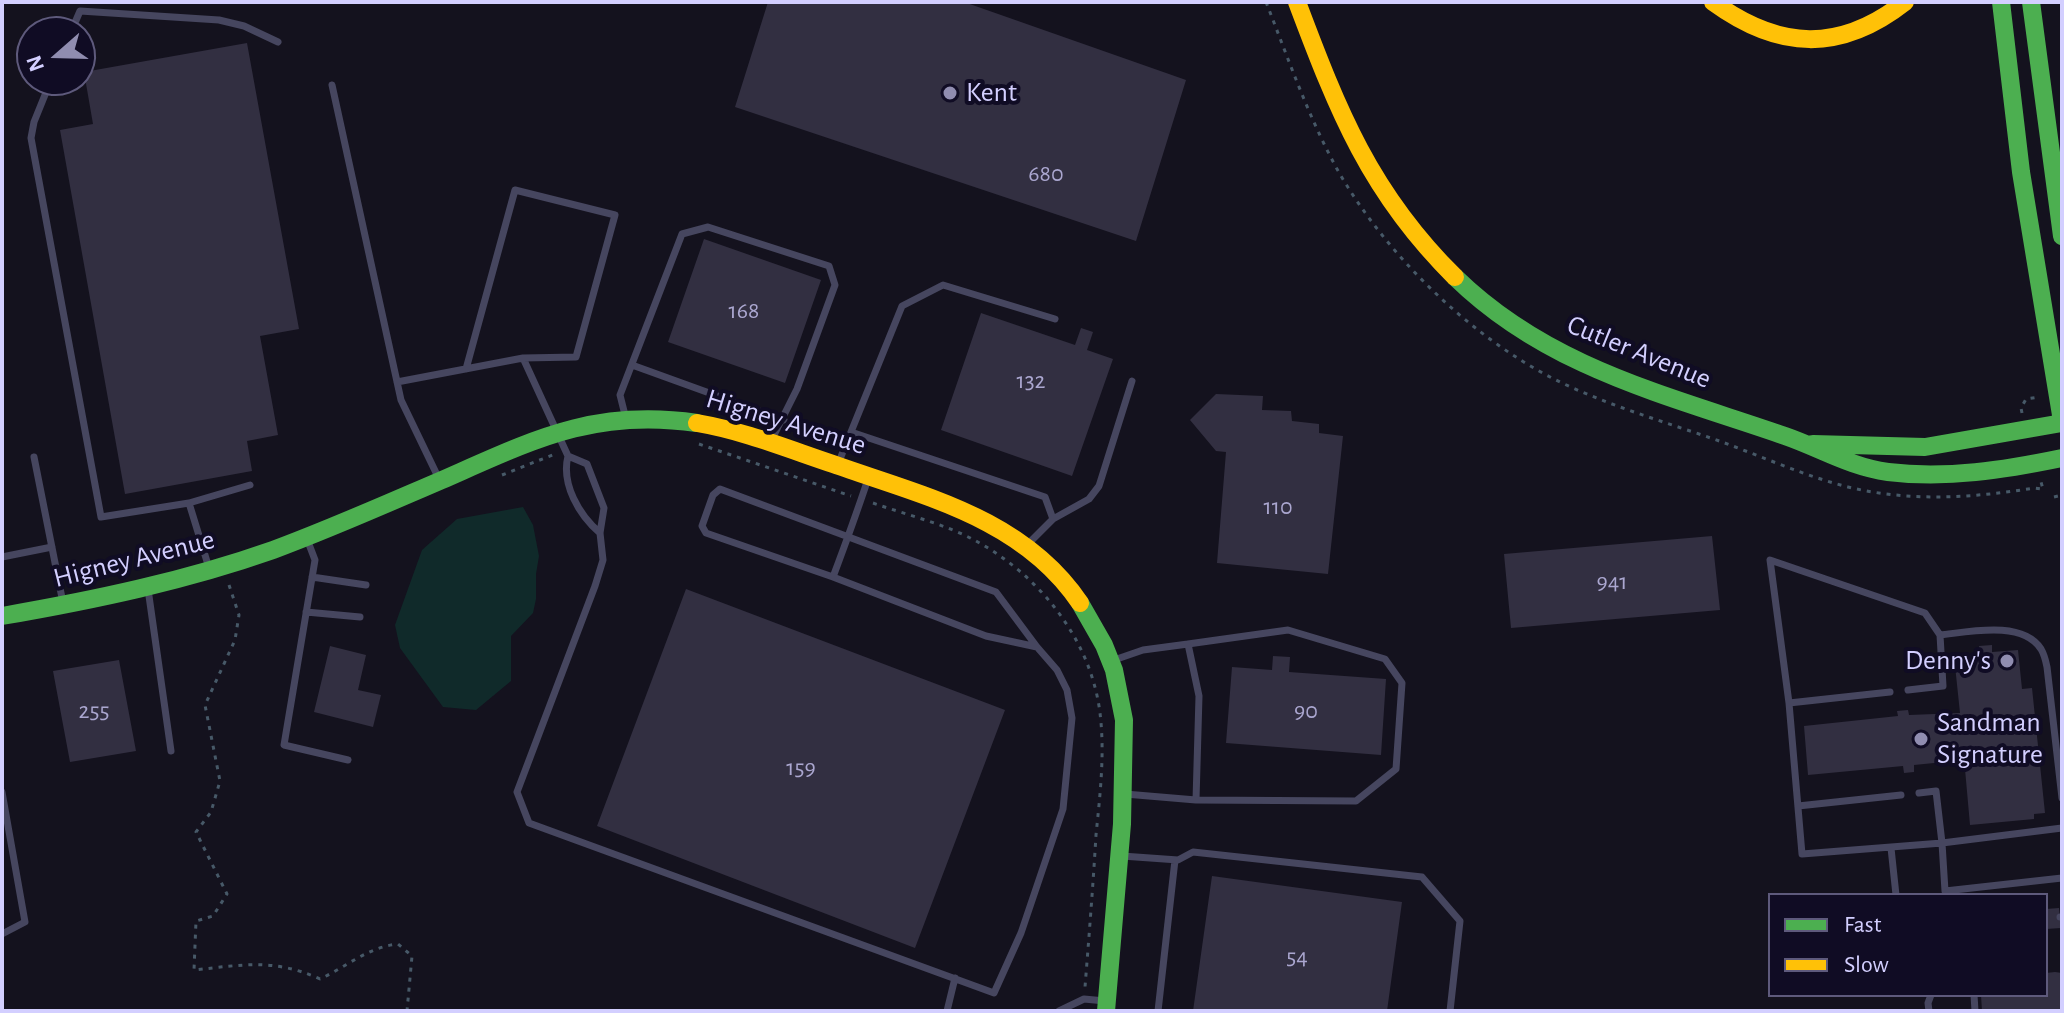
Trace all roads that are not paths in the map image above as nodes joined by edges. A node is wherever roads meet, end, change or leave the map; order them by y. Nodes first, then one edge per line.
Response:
1 (1297, 2) edge
2 (1713, 2) edge
3 (1905, 2) edge
4 (2001, 2) edge
5 (2031, 2) edge
6 (78, 16) edge
7 (278, 42) dead end
8 (332, 85) dead end
9 (45, 96) edge
10 (2062, 236) edge
11 (1055, 319) dead end
12 (523, 358) junction
13 (632, 365) junction
14 (466, 369) junction
15 (1132, 381) dead end
16 (397, 382) junction
17 (626, 417) junction
18 (784, 420) junction
19 (2062, 422) edge
20 (556, 432) junction
21 (851, 432) junction
22 (771, 443) junction
23 (1805, 444) junction
24 (567, 453) junction
25 (34, 457) dead end
26 (2062, 458) edge
27 (837, 466) junction
28 (869, 477) junction
29 (440, 481) junction
30 (250, 485) dead end
31 (189, 503) junction
32 (1053, 519) junction
33 (600, 533) junction
34 (848, 535) junction
35 (307, 537) junction
36 (1027, 546) junction
37 (52, 547) junction
38 (2, 557) edge
39 (210, 570) junction
40 (312, 577) junction
41 (833, 577) junction
42 (366, 585) dead end
43 (148, 587) junction
44 (63, 606) junction
45 (306, 612) junction
46 (2, 616) edge
47 (360, 617) dead end
48 (1940, 635) junction
49 (1188, 644) junction
50 (1037, 647) junction
51 (1111, 661) junction
52 (1908, 690) dead end
53 (1890, 692) dead end
54 (1789, 703) junction
55 (171, 751) dead end
56 (348, 760) dead end
57 (2, 792) edge
58 (1919, 793) dead end
59 (1123, 794) junction
60 (1901, 795) dead end
61 (2062, 798) edge
62 (1196, 800) junction
63 (1798, 806) junction
64 (2062, 828) edge
65 (1942, 843) junction
66 (1891, 848) junction
67 (1120, 856) junction
68 (1175, 860) junction
69 (2062, 878) edge
70 (1896, 893) edge
71 (2, 934) edge
72 (955, 978) junction
73 (1107, 1006) edge
74 (947, 1011) edge
75 (1059, 1011) edge
76 (1158, 1011) edge
77 (1450, 1011) edge

1 - 23 street, Cutler Avenue
2 - 3 street
4 - 19 street
5 - 10 street
6 - 7 lane
8 - 16 lane
9 - 31 lane
11 - 21 lane
12 - 14 lane
12 - 14 lane
12 - 20 lane
13 - 17 lane
13 - 18 lane
13 - 18 lane
14 - 16 lane
15 - 32 lane
16 - 29 lane
17 - 20 street, Higney Avenue
17 - 22 street, Higney Avenue
18 - 22 lane
19 - 23 street, Cutler Avenue
20 - 24 lane
20 - 29 street, Higney Avenue
21 - 27 lane
21 - 32 lane
22 - 27 street, Higney Avenue
23 - 26 street, Cutler Avenue
24 - 33 lane
24 - 33 lane
25 - 37 lane
27 - 28 street, Higney Avenue
28 - 34 lane
28 - 36 street, Higney Avenue
29 - 35 street, Higney Avenue
30 - 31 lane
31 - 39 lane
32 - 36 lane
33 - 72 lane
34 - 41 lane
34 - 41 lane
34 - 50 lane
35 - 39 street, Higney Avenue
35 - 40 lane
36 - 51 street, Higney Avenue
37 - 38 lane
37 - 44 lane
39 - 43 street, Higney Avenue
40 - 42 lane
40 - 45 lane
41 - 50 lane
43 - 44 street, Higney Avenue
43 - 55 lane
44 - 46 street, Higney Avenue
45 - 47 lane
45 - 56 lane
48 - 52 lane
48 - 54 lane
48 - 61 lane
49 - 51 lane
49 - 62 lane
49 - 62 lane
50 - 72 lane
51 - 59 street, Higney Avenue
53 - 54 lane
54 - 63 lane
57 - 71 lane
58 - 65 lane
59 - 62 lane
59 - 67 street, Higney Avenue
60 - 63 lane
63 - 66 lane
64 - 65 lane
65 - 66 lane
65 - 69 lane
66 - 70 lane
67 - 68 lane
67 - 73 street, Higney Avenue
68 - 76 lane
68 - 77 lane
72 - 74 lane
73 - 75 lane

